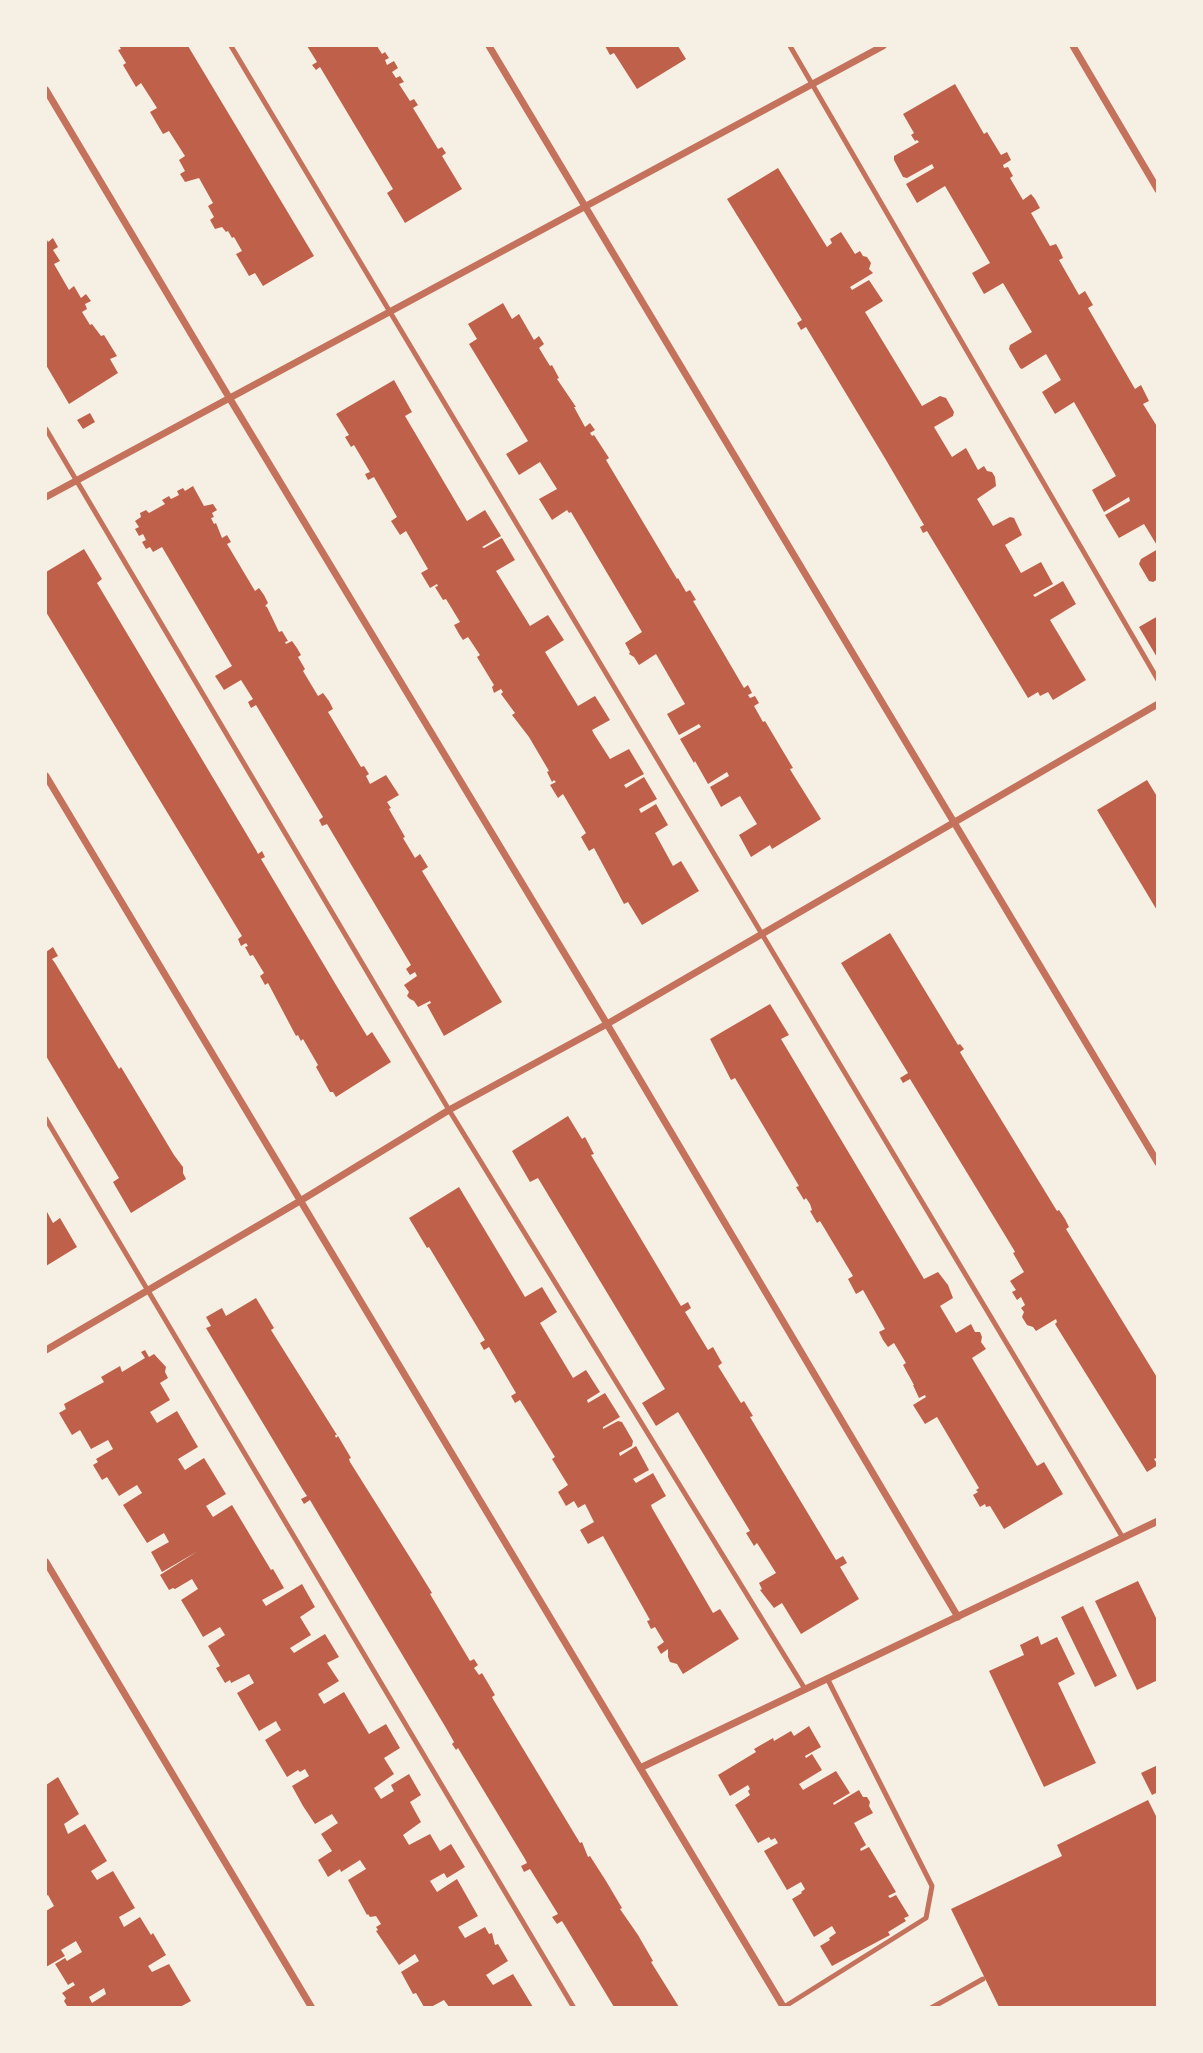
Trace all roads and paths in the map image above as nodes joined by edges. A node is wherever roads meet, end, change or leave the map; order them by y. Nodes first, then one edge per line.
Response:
1 (231, 46) edge
2 (489, 46) edge
3 (790, 46) edge
4 (883, 46) edge
5 (1073, 46) edge
6 (813, 84) junction
7 (46, 90) edge
8 (1157, 190) edge
9 (586, 208) junction
10 (391, 312) junction
11 (230, 399) junction
12 (46, 429) edge
13 (77, 481) junction
14 (46, 497) edge
15 (1157, 680) edge
16 (1157, 704) edge
17 (46, 776) edge
18 (954, 822) junction
19 (762, 933) junction
20 (607, 1024) junction
21 (449, 1110) junction
22 (46, 1119) edge
23 (1157, 1163) edge
24 (300, 1201) junction
25 (148, 1291) junction
26 (46, 1350) edge
27 (1157, 1521) edge
28 (1123, 1538) junction
29 (46, 1562) edge
30 (958, 1616) junction
31 (827, 1678) junction
32 (805, 1689) junction
33 (640, 1768) junction
34 (983, 1979) dead end
35 (312, 2007) edge
36 (574, 2007) edge
37 (784, 2007) edge
38 (931, 2007) edge

1 - 10 lane
2 - 9 street
3 - 6 lane
4 - 6 street
5 - 8 street
6 - 9 street
6 - 15 lane
7 - 11 street
9 - 10 street
9 - 18 street
10 - 11 street
10 - 19 lane
11 - 13 street
11 - 20 street
12 - 13 lane
13 - 14 street
13 - 21 lane
16 - 18 street
17 - 24 street
18 - 19 street
18 - 23 street
19 - 20 street
19 - 28 lane
20 - 21 street
20 - 30 street
21 - 24 street
21 - 32 lane
22 - 25 lane
24 - 25 street
24 - 33 street
25 - 26 street
25 - 36 lane
27 - 28 street
28 - 30 street
29 - 35 street
30 - 31 street
31 - 32 street
31 - 37 lane
32 - 33 street
33 - 37 street
34 - 38 lane

